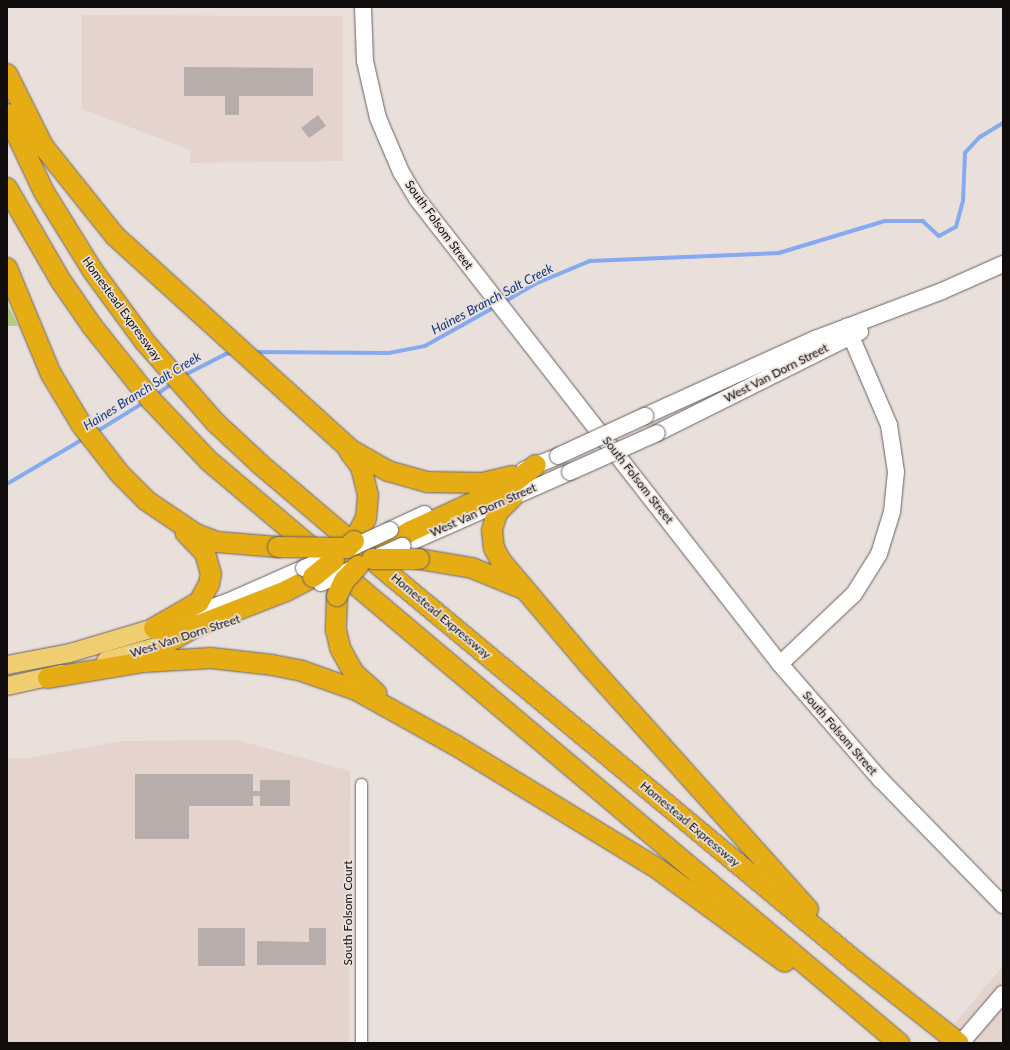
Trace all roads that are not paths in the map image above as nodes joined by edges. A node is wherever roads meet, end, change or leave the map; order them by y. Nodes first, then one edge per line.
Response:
1 (363, 7) edge
2 (7, 74) edge
3 (7, 114) edge
4 (7, 188) edge
5 (1003, 264) edge
6 (7, 268) edge
7 (849, 331) junction
8 (338, 440) junction
9 (536, 465) junction
10 (512, 476) junction
11 (512, 497) junction
12 (162, 512) junction
13 (385, 549) junction
14 (340, 553) junction
15 (313, 576) junction
16 (534, 600) junction
17 (158, 636) junction
18 (780, 664) junction
19 (7, 665) edge
20 (48, 678) junction
21 (7, 686) edge
22 (399, 712) junction
23 (361, 784) dead end
24 (1003, 905) edge
25 (855, 961) junction
26 (1003, 994) edge
27 (360, 1043) edge
28 (898, 1043) edge
29 (960, 1043) edge

1 - 18 main road, South Folsom Street
2 - 8 highway
3 - 25 highway, Homestead Expressway
4 - 28 highway
5 - 7 main road, West Van Dorn Street
6 - 12 highway
7 - 9 main road, West Van Dorn Street, bridge
7 - 11 main road, West Van Dorn Street, bridge
7 - 18 main road
8 - 10 highway
8 - 14 highway, bridge
9 - 10 main road, West Van Dorn Street
9 - 13 highway
10 - 13 main road, West Van Dorn Street
11 - 13 main road, West Van Dorn Street
11 - 16 highway
12 - 14 highway, bridge
12 - 17 highway
13 - 14 highway
13 - 14 main road, West Van Dorn Street, bridge
13 - 15 main road, West Van Dorn Street, bridge
13 - 16 highway, bridge
13 - 22 highway, bridge
14 - 15 highway, bridge
15 - 17 highway
16 - 25 highway
17 - 19 main road, West Van Dorn Street
17 - 20 main road, West Van Dorn Street
18 - 24 main road, South Folsom Street
20 - 21 main road, West Van Dorn Street
20 - 22 highway
22 - 28 highway
23 - 27 street, South Folsom Court
25 - 29 highway, Homestead Expressway
26 - 29 main road

